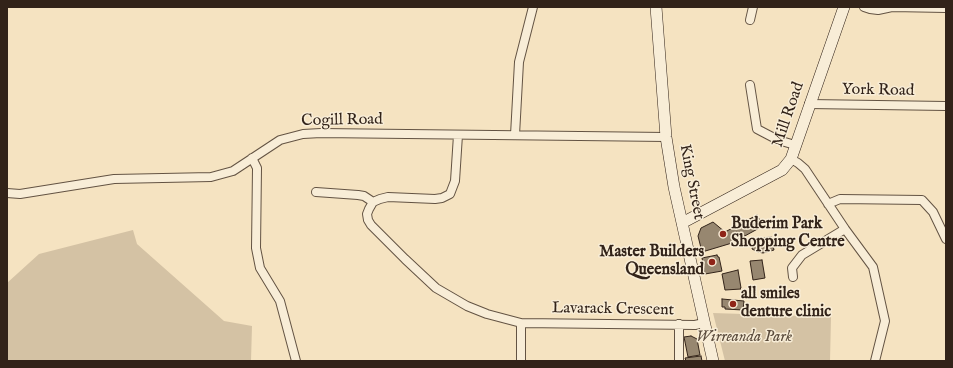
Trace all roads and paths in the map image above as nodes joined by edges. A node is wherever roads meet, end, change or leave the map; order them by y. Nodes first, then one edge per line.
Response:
1 (534, 7) edge
2 (656, 7) edge
3 (753, 7) edge
4 (844, 7) edge
5 (864, 7) edge
6 (946, 8) edge
7 (750, 20) dead end
8 (750, 85) dead end
9 (809, 104) junction
10 (946, 106) edge
11 (458, 135) junction
12 (515, 135) junction
13 (666, 136) junction
14 (795, 145) junction
15 (252, 158) junction
16 (791, 159) junction
17 (316, 192) dead end
18 (7, 193) edge
19 (373, 202) junction
20 (828, 204) junction
21 (682, 223) junction
22 (845, 229) junction
23 (946, 239) edge
24 (793, 277) dead end
25 (521, 323) junction
26 (704, 323) junction
27 (679, 324) junction
28 (296, 361) edge
29 (521, 361) edge
30 (679, 361) edge
31 (713, 361) edge
32 (875, 361) edge

1 - 12 street
2 - 13 main road, King Street
3 - 7 street
4 - 9 main road, Mill Road
5 - 6 street
8 - 14 street
9 - 10 street, York Road
9 - 14 main road, Mill Road
11 - 12 street, Cogill Road
11 - 15 street, Cogill Road
11 - 19 street
12 - 13 street, Cogill Road
13 - 21 main road, King Street
14 - 16 main road, Mill Road
15 - 18 street, Cogill Road
15 - 28 street
16 - 20 street
16 - 21 main road, Mill Road
17 - 19 street
19 - 25 street, Lavarack Crescent
20 - 22 street
20 - 23 street
21 - 26 main road, King Street
22 - 24 street
22 - 32 street
25 - 27 street, Lavarack Crescent
25 - 29 street
26 - 27 street, Lavarack Crescent
26 - 31 main road, King Street
27 - 30 street

